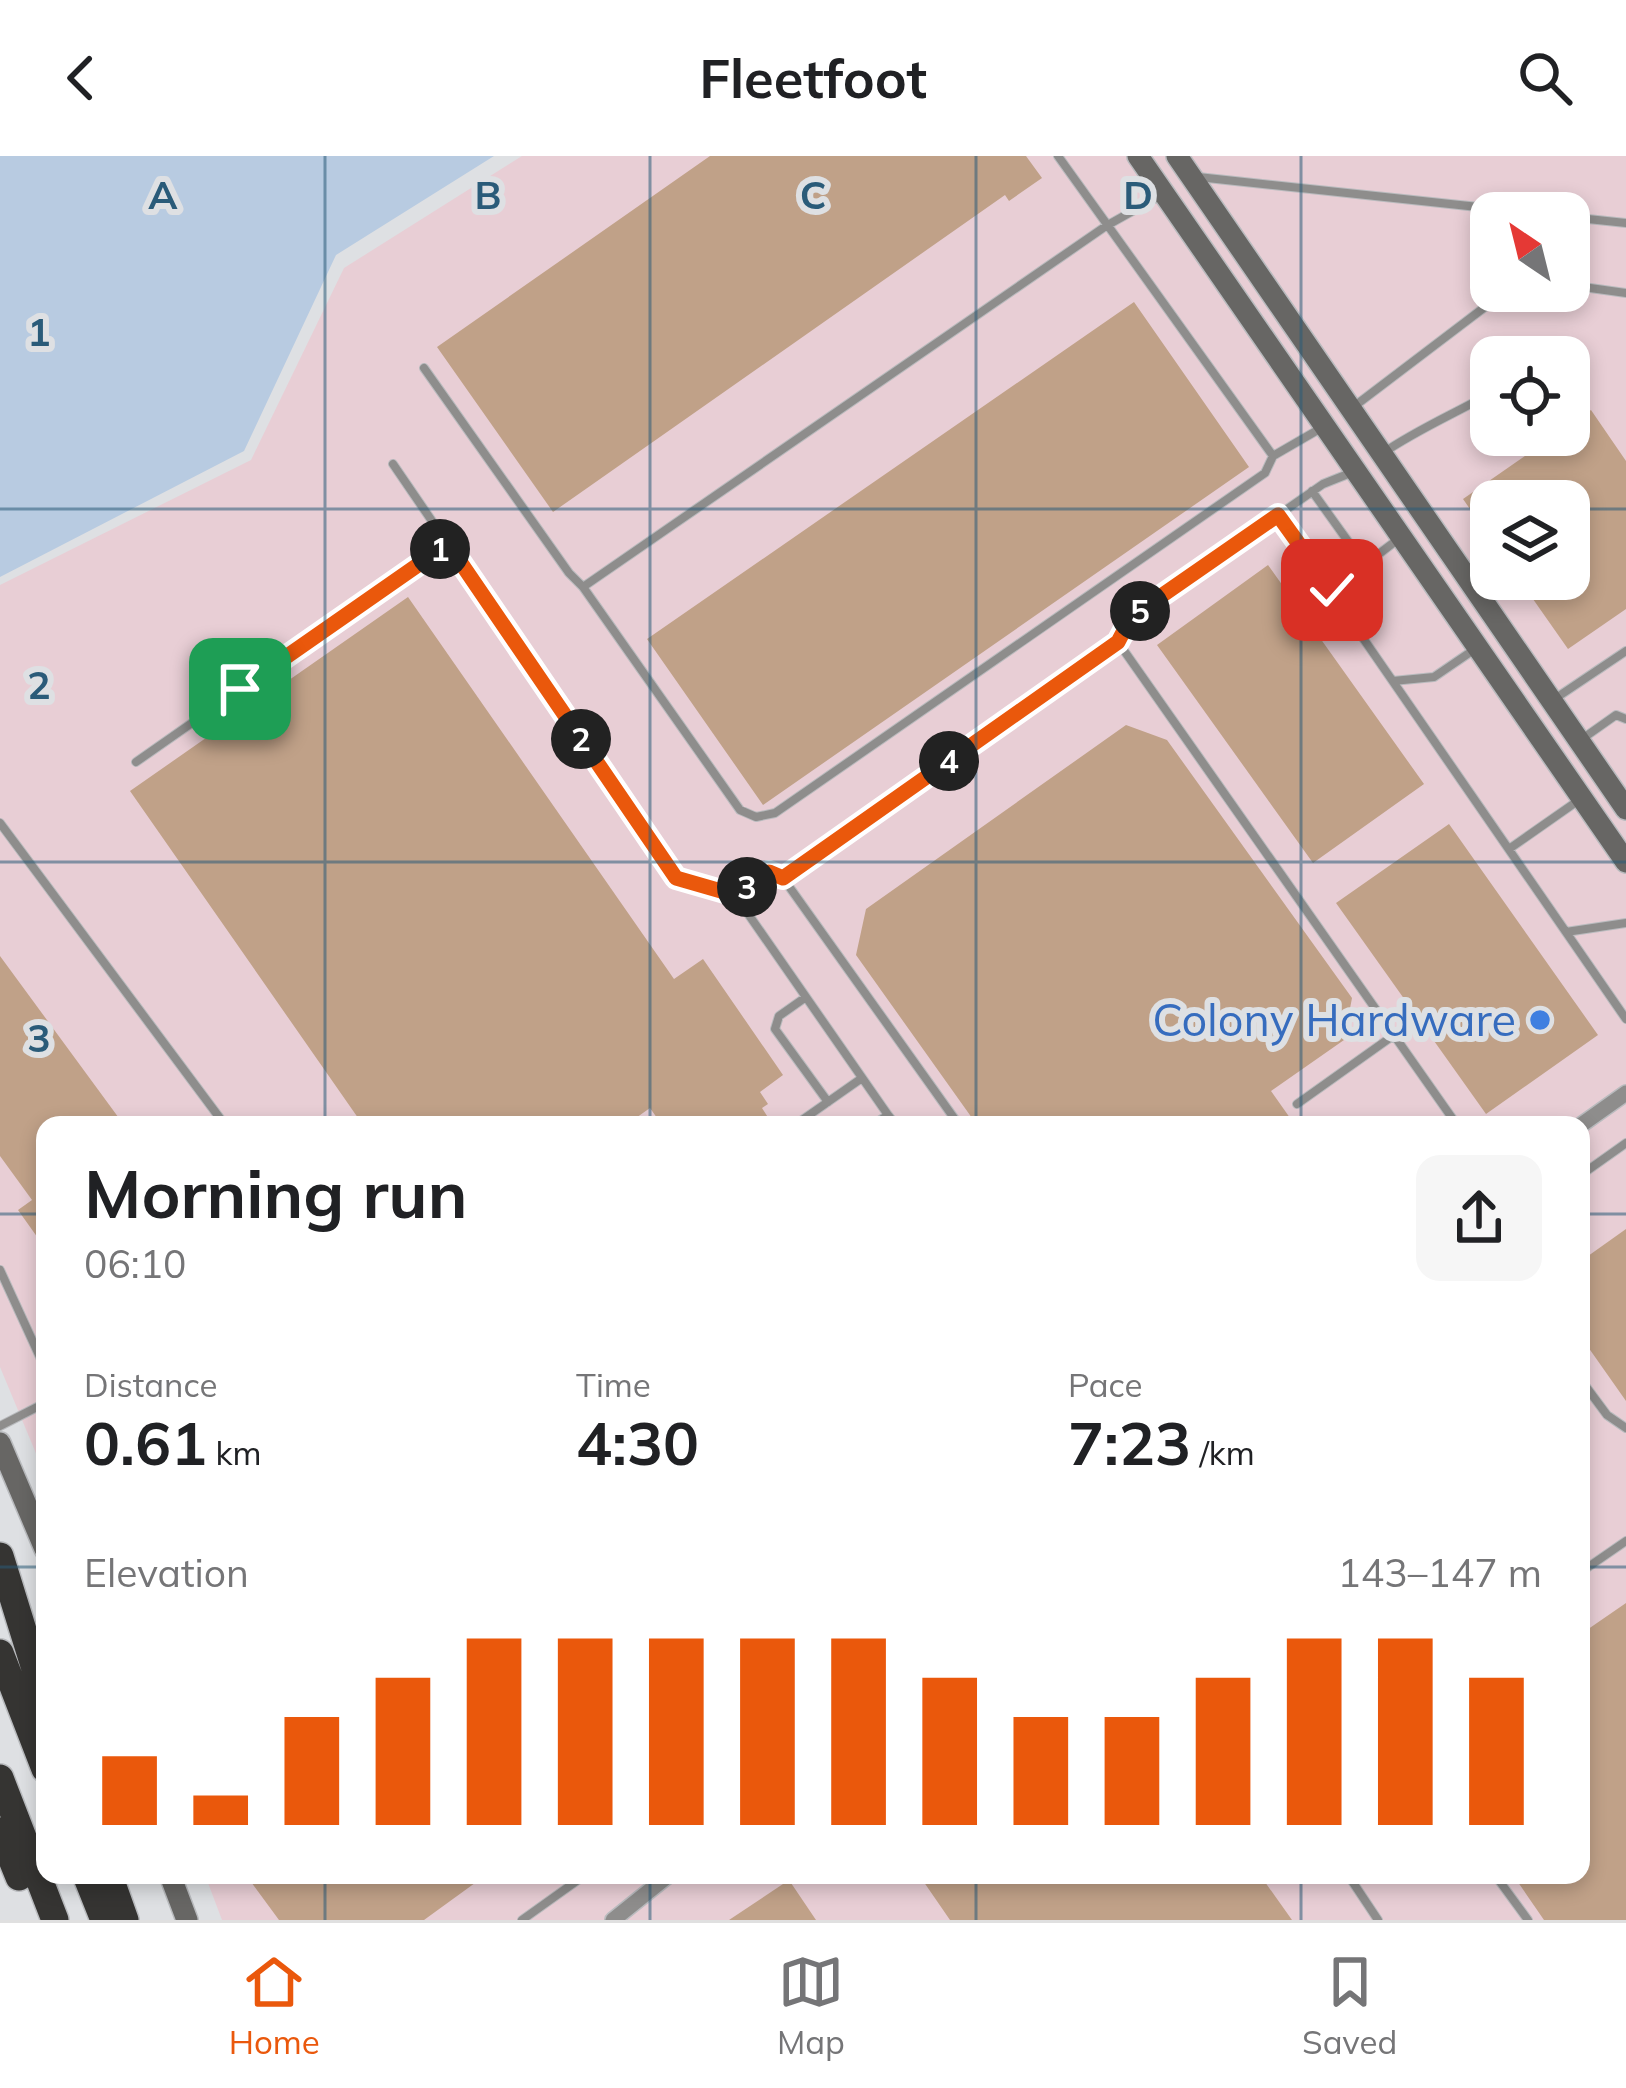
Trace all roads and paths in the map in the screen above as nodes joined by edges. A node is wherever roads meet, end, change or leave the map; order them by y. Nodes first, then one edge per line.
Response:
1 (1058, 156) edge
2 (1138, 156) edge
3 (1177, 156) edge
4 (1191, 176) junction
5 (1164, 194) junction
6 (1470, 207) edge
7 (1590, 219) edge
8 (1626, 223) edge
9 (1106, 226) junction
10 (1590, 288) edge
11 (1626, 293) edge
12 (1478, 312) edge
13 (424, 368) dead end
14 (1470, 405) edge
15 (1350, 409) junction
16 (1324, 426) junction
17 (1382, 454) junction
18 (1273, 456) junction
19 (393, 464) dead end
20 (1354, 472) junction
21 (1312, 491) junction
22 (1278, 515) junction
23 (1400, 538) junction
24 (448, 544) junction
25 (1365, 565) junction
26 (583, 587) junction
27 (1332, 590) junction
28 (1502, 630) junction
29 (1118, 642) junction
30 (1476, 649) junction
31 (1626, 651) edge
32 (1393, 681) junction
33 (1551, 701) junction
34 (1626, 719) edge
35 (1579, 741) junction
36 (136, 762) dead end
37 (1580, 799) junction
38 (1626, 809) edge
39 (0, 823) edge
40 (1509, 849) junction
41 (1626, 862) edge
42 (783, 878) junction
43 (735, 895) junction
44 (1626, 923) edge
45 (1566, 932) junction
46 (806, 997) junction
47 (1626, 1019) edge
48 (1394, 1035) junction
49 (862, 1078) junction
50 (828, 1102) junction
51 (1623, 1103) edge
52 (1297, 1104) dead end
53 (888, 1114) joint
54 (218, 1116) edge
55 (808, 1116) edge
56 (885, 1116) edge
57 (953, 1116) edge
58 (1451, 1116) edge
59 (1590, 1120) edge
60 (1626, 1143) edge
61 (1590, 1169) edge
62 (0, 1270) edge
63 (36, 1349) edge
64 (1590, 1392) edge
65 (36, 1408) edge
66 (0, 1426) edge
67 (1626, 1428) edge
68 (0, 1443) edge
69 (36, 1529) edge
70 (1626, 1540) edge
71 (0, 1556) edge
72 (1590, 1566) edge
73 (0, 1653) edge
74 (36, 1672) edge
75 (36, 1746) edge
76 (0, 1778) edge
77 (0, 1831) edge
78 (36, 1871) edge
79 (41, 1884) edge
80 (90, 1884) edge
81 (112, 1884) edge
82 (173, 1884) edge
83 (572, 1884) edge
84 (658, 1884) edge
85 (1354, 1884) edge
86 (1502, 1884) edge
87 (36, 1920) edge
88 (55, 1920) edge
89 (104, 1920) edge
90 (125, 1920) edge
91 (187, 1920) edge
92 (522, 1920) edge
93 (613, 1920) edge
94 (1378, 1920) edge
95 (1528, 1920) edge

1 - 9 lane
2 - 5 street
3 - 4 street
4 - 5 street
4 - 6 lane
4 - 15 street
5 - 9 lane
5 - 16 street
7 - 8 lane
9 - 18 lane
9 - 26 lane
10 - 11 lane
12 - 15 lane
13 - 26 lane
14 - 17 lane
15 - 16 street
15 - 17 street
16 - 18 lane
16 - 20 street
17 - 20 street
17 - 28 street
18 - 26 lane
19 - 24 lane
20 - 21 lane
20 - 23 street
21 - 22 lane
21 - 25 lane
22 - 27 lane
22 - 29 lane
23 - 25 lane
23 - 30 street
24 - 36 lane
24 - 43 lane
25 - 27 lane
27 - 32 lane
28 - 30 street
28 - 33 street
29 - 42 lane
29 - 48 lane
30 - 32 lane
30 - 37 street
31 - 33 lane
32 - 40 lane
33 - 35 street
34 - 35 lane
35 - 38 street
37 - 40 lane
37 - 41 street
39 - 54 lane
40 - 45 lane
42 - 43 lane
42 - 57 lane
43 - 46 lane
44 - 45 lane
45 - 47 lane
46 - 49 lane
46 - 50 lane
48 - 52 lane
48 - 58 lane
49 - 50 lane
49 - 53 lane
50 - 55 lane
51 - 59 street
53 - 56 lane
60 - 61 lane
62 - 63 lane
64 - 67 lane
65 - 66 lane
68 - 69 street
70 - 72 lane
71 - 74 highway
73 - 75 highway
76 - 78 highway
77 - 87 highway
79 - 88 highway
80 - 89 highway
81 - 90 highway
82 - 91 street
83 - 92 lane
84 - 93 street
85 - 94 lane
86 - 95 lane

